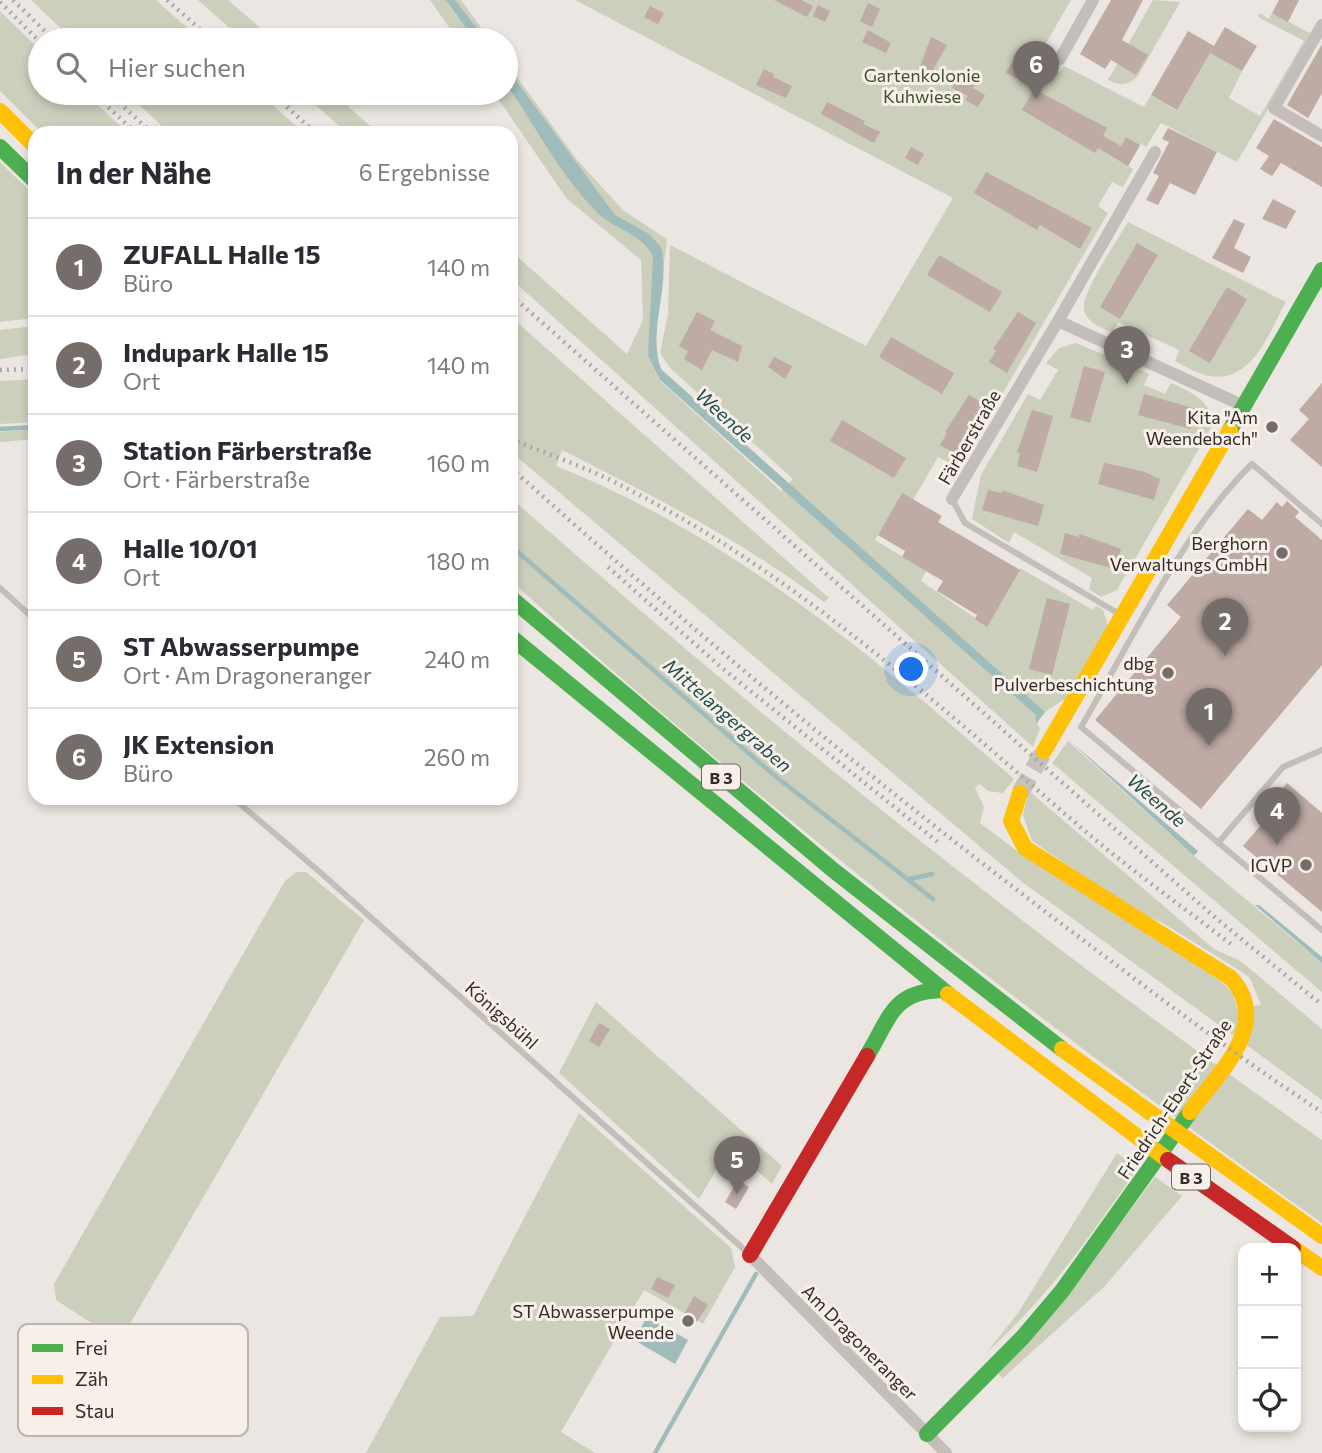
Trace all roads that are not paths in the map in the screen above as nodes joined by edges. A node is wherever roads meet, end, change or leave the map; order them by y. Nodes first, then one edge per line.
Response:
1 (1093, 0) edge
2 (1322, 25) edge
3 (1060, 60) dead end
4 (0, 111) edge
5 (1322, 136) edge
6 (28, 139) edge
7 (0, 147) edge
8 (1155, 152) dead end
9 (28, 174) edge
10 (1322, 270) edge
11 (1058, 321) junction
12 (1244, 406) junction
13 (952, 499) joint
14 (1322, 524) edge
15 (0, 588) edge
16 (518, 604) edge
17 (28, 614) edge
18 (1122, 615) junction
19 (518, 643) edge
20 (1322, 750) edge
21 (1044, 751) tunnel mouth
22 (1020, 793) tunnel mouth
23 (241, 805) edge
24 (1218, 843) junction
25 (1322, 930) edge
26 (941, 990) junction
27 (1322, 1236) edge
28 (1285, 1243) edge
29 (1301, 1254) edge
30 (750, 1255) junction
31 (1322, 1268) edge
32 (927, 1434) junction
33 (946, 1453) edge

1 - 3 street
2 - 5 street
4 - 6 main road
7 - 9 main road
8 - 11 street, Färberstraße
10 - 12 main road
11 - 12 street
11 - 13 street, Färberstraße
12 - 18 main road
13 - 18 lane, Färberstraße
14 - 24 lane
15 - 17 lane
16 - 27 main road, B 3
18 - 21 main road
19 - 26 main road, B 3
20 - 24 lane
22 - 32 main road, Friedrich-Ebert-Straße
23 - 30 lane, Königsbühl
24 - 25 lane
26 - 28 main road, B 3
26 - 30 main road
29 - 31 main road, B 3
30 - 32 street, Am Dragoneranger
32 - 33 street, Am Dragoneranger

